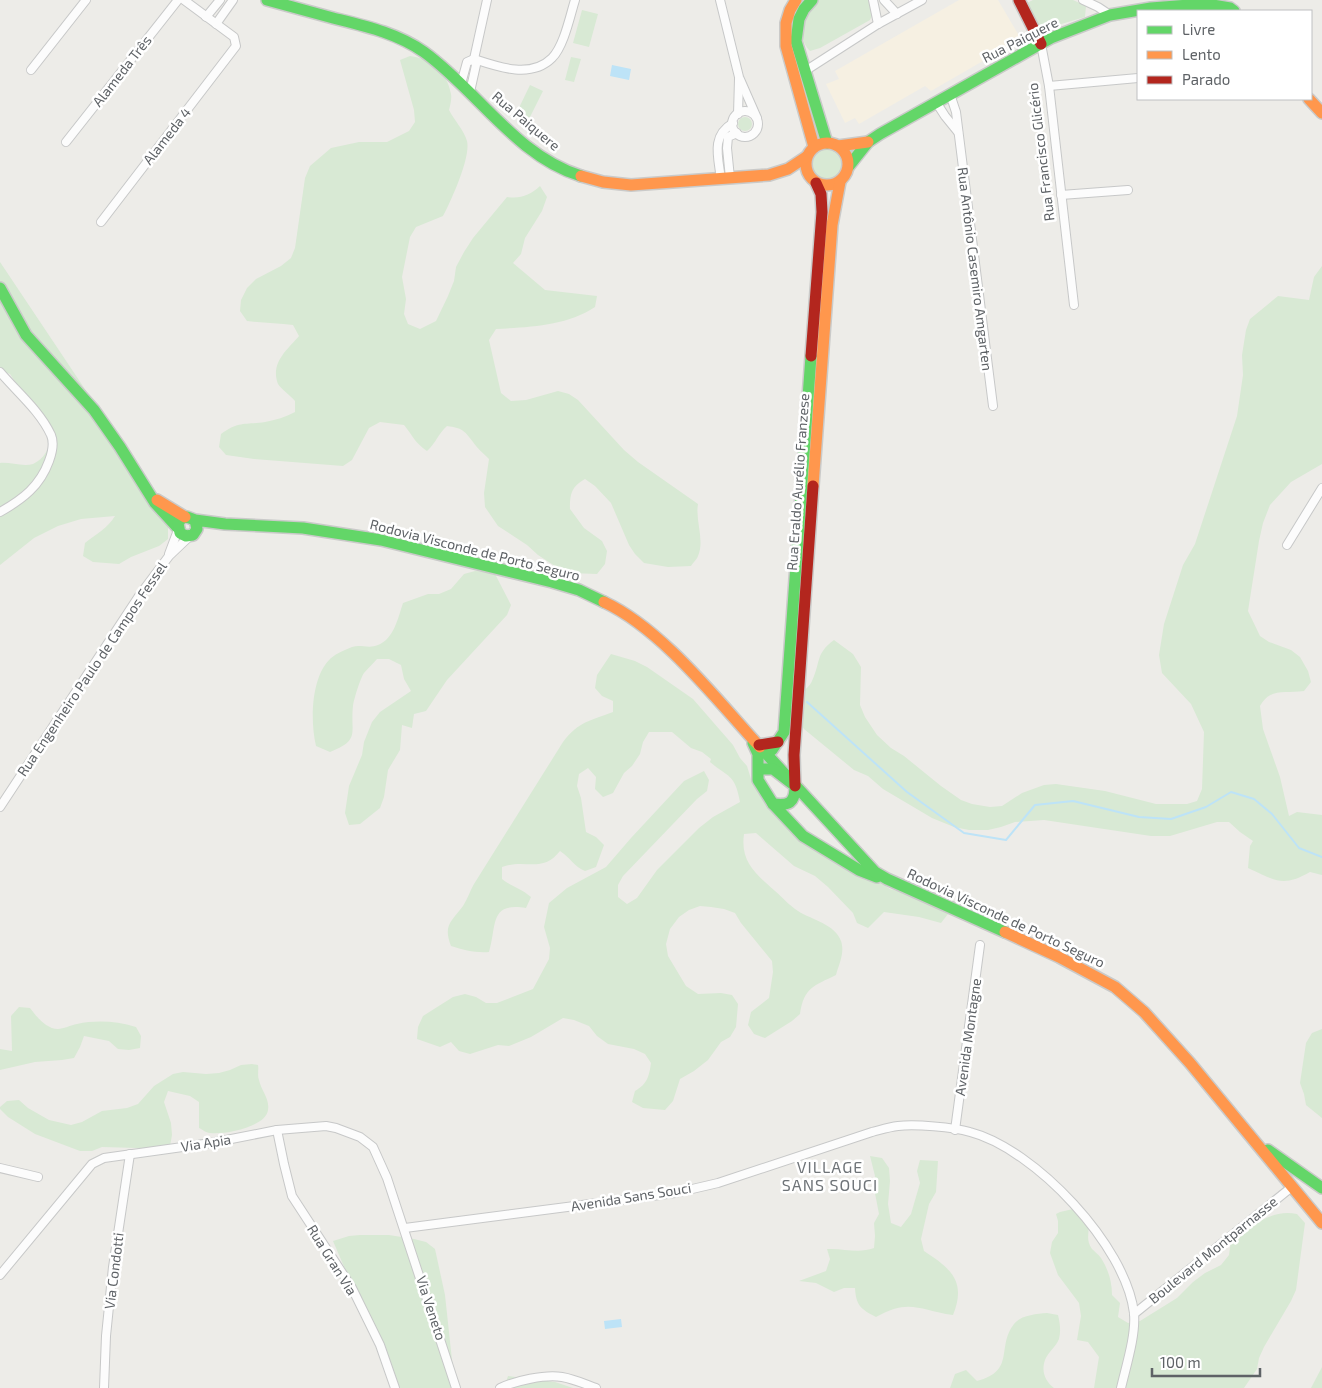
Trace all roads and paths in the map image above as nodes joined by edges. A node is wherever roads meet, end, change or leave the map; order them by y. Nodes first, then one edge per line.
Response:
1 (86, 0) edge
2 (178, 0) edge
3 (184, 0) edge
4 (220, 0) edge
5 (233, 0) edge
6 (267, 0) edge
7 (487, 0) edge
8 (575, 0) edge
9 (720, 0) edge
10 (796, 0) edge
11 (812, 0) edge
12 (873, 0) edge
13 (884, 0) edge
14 (922, 0) edge
15 (1019, 0) edge
16 (1083, 0) edge
17 (1162, 4) edge
18 (1229, 6) edge
19 (896, 14) junction
20 (1110, 15) junction
21 (206, 17) junction
22 (216, 24) junction
23 (878, 24) junction
24 (1041, 44) junction
25 (474, 59) junction
26 (31, 70) dead end
27 (805, 71) junction
28 (739, 77) junction
29 (1137, 78) edge
30 (1049, 86) junction
31 (466, 88) junction
32 (950, 94) junction
33 (1310, 100) edge
34 (936, 102) junction
35 (1322, 113) edge
36 (738, 114) junction
37 (757, 118) junction
38 (733, 123) junction
39 (958, 132) junction
40 (737, 134) junction
41 (66, 142) dead end
42 (868, 142) junction
43 (832, 144) junction
44 (814, 147) junction
45 (806, 158) junction
46 (849, 166) junction
47 (788, 169) junction
48 (725, 178) junction
49 (813, 180) junction
50 (840, 182) junction
51 (1128, 190) dead end
52 (1060, 195) junction
53 (101, 222) dead end
54 (0, 288) edge
55 (1074, 306) dead end
56 (0, 372) edge
57 (993, 406) dead end
58 (1322, 488) edge
59 (153, 498) junction
60 (0, 512) edge
61 (191, 526) junction
62 (178, 528) junction
63 (1287, 545) dead end
64 (169, 556) junction
65 (755, 742) junction
66 (778, 742) junction
67 (768, 755) junction
68 (759, 773) junction
69 (795, 786) junction
70 (773, 804) junction
71 (0, 807) edge
72 (887, 879) junction
73 (980, 944) dead end
74 (277, 1130) junction
75 (955, 1130) junction
76 (1254, 1140) junction
77 (130, 1154) junction
78 (0, 1168) edge
79 (38, 1177) dead end
80 (1293, 1186) junction
81 (1322, 1188) edge
82 (1322, 1207) edge
83 (1321, 1222) edge
84 (405, 1228) junction
85 (0, 1275) edge
86 (1134, 1314) junction
87 (585, 1386) edge
88 (104, 1388) edge
89 (396, 1388) edge
90 (456, 1388) edge
91 (500, 1388) edge
92 (596, 1388) edge
93 (1121, 1388) edge

1 - 26 street
2 - 41 street, Alameda Três
3 - 21 street
4 - 21 street
5 - 22 street
6 - 31 main road, Rua Paiquere
7 - 25 street
8 - 25 street
9 - 28 street
10 - 44 main road
11 - 27 main road
12 - 23 street
13 - 19 street
14 - 19 street
15 - 24 main road, Rua Francisco Glicério
16 - 20 street
17 - 18 main road, Rua Paiquere
17 - 20 main road, Rua Paiquere
19 - 23 street
20 - 24 main road, Rua Paiquere
21 - 22 street
22 - 53 street, Alameda 4
23 - 27 street
24 - 30 street, Rua Francisco Glicério
24 - 32 main road, Rua Paiquere
25 - 31 street
27 - 43 main road
28 - 36 street
28 - 37 street
29 - 30 street
30 - 52 street, Rua Francisco Glicério
31 - 48 main road, Rua Paiquere
32 - 34 main road, Rua Paiquere
32 - 39 street, Rua Antônio Casemiro Amgarten
33 - 35 main road
34 - 39 street
34 - 42 main road, Rua Paiquere
36 - 37 street
36 - 38 street
37 - 40 street
38 - 40 street
38 - 48 street
39 - 57 street, Rua Antônio Casemiro Amgarten
40 - 48 street
42 - 43 main road, Rua Paiquere
42 - 46 main road, Rua Paiquere
43 - 44 main road
43 - 46 main road
44 - 45 main road
45 - 47 main road, Rua Paiquere
45 - 49 main road
46 - 50 main road
47 - 48 main road, Rua Paiquere
47 - 49 main road
49 - 50 main road
49 - 66 main road, Rua Eraldo Aurélio Franzese
50 - 69 main road, Rua Eraldo Aurélio Franzese
51 - 52 street
52 - 55 street, Rua Francisco Glicério
54 - 59 main road
56 - 60 street
58 - 63 street
59 - 61 main road
59 - 62 main road
61 - 62 main road
61 - 64 street, Rua Engenheiro Paulo de Campos Fessel
61 - 65 main road, Rodovia Visconde de Porto Seguro
62 - 64 street, Rua Engenheiro Paulo de Campos Fessel
64 - 71 street, Rua Engenheiro Paulo de Campos Fessel
65 - 66 main road
65 - 67 main road, Rodovia Visconde de Porto Seguro
65 - 68 main road, Rodovia Visconde de Porto Seguro
66 - 67 main road, Rua Eraldo Aurélio Franzese
67 - 68 main road, Rua Eraldo Aurélio Franzese
67 - 69 main road, Rodovia Visconde de Porto Seguro
68 - 69 main road
68 - 70 main road, Rodovia Visconde de Porto Seguro
69 - 70 main road
69 - 72 main road, Rodovia Visconde de Porto Seguro
70 - 72 main road, Rodovia Visconde de Porto Seguro
72 - 76 main road, Rodovia Visconde de Porto Seguro
73 - 75 street, Avenida Montagne
74 - 77 street, Via Apia
74 - 84 street, Via Apia
74 - 89 street, Rua Gran Via
75 - 84 street, Avenida Sans Souci
75 - 86 street, Avenida Sans Souci
76 - 80 main road, Rodovia Visconde de Porto Seguro
76 - 81 main road, Rodovia Visconde de Porto Seguro
77 - 85 street, Via Apia
77 - 88 street, Via Condotti
78 - 79 street
80 - 83 main road, Rodovia Visconde de Porto Seguro
80 - 86 street, Boulevard Montparnasse
82 - 83 main road
84 - 90 street, Via Veneto
86 - 93 street, Avenida Sans Souci
87 - 91 street
87 - 92 street

